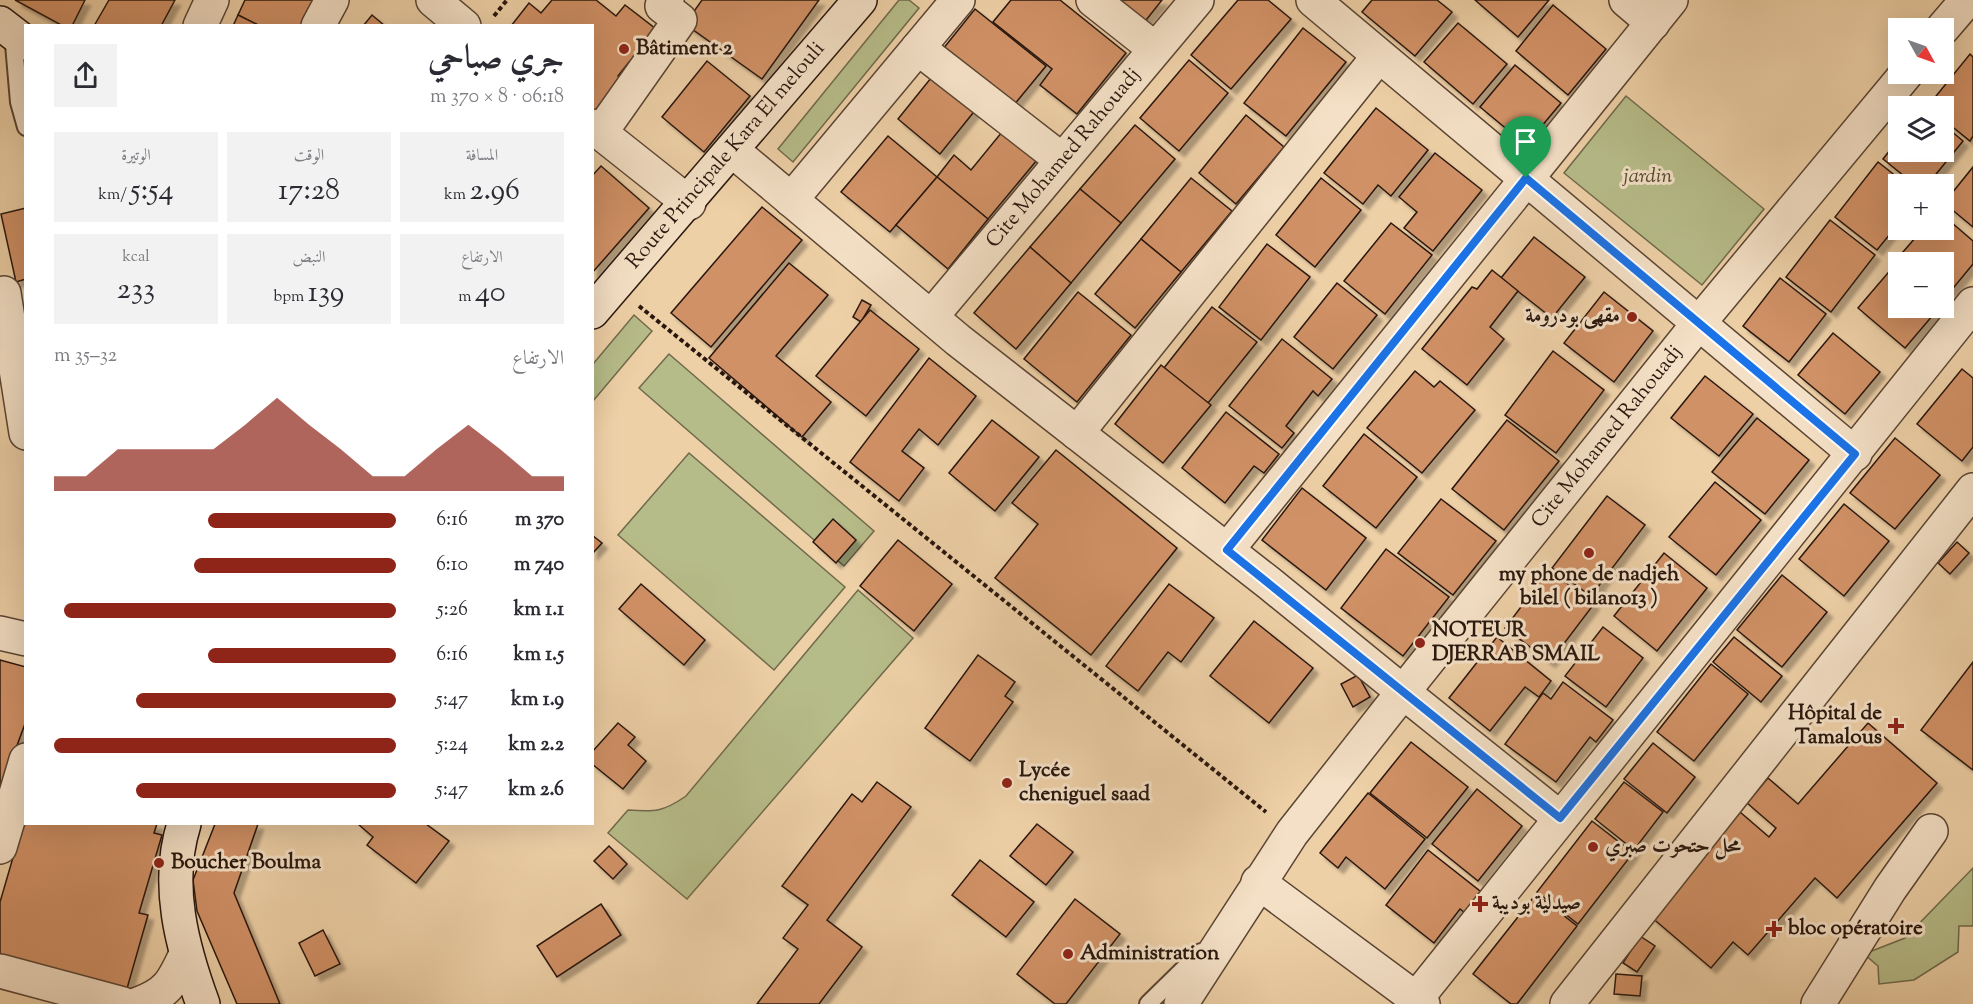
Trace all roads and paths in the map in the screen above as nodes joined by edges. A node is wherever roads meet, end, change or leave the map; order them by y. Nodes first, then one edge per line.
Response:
1 (212, 0) edge
2 (332, 0) edge
3 (667, 0) edge
4 (860, 0) edge
5 (1093, 0) edge
6 (1197, 0) edge
7 (1313, 0) edge
8 (1626, 0) edge
9 (948, 3) edge
10 (1662, 11) edge
11 (201, 24) edge
12 (319, 24) edge
13 (16, 44) edge
14 (918, 48) junction
15 (1155, 49) junction
16 (1378, 57) junction
17 (1898, 84) edge
18 (24, 110) edge
19 (597, 129) edge
20 (733, 151) junction
21 (1062, 160) junction
22 (1526, 178) junction
23 (791, 200) junction
24 (689, 203) junction
25 (615, 287) junction
26 (10, 291) edge
27 (1973, 304) edge
28 (594, 310) edge
29 (931, 317) junction
30 (1698, 324) junction
31 (24, 415) edge
32 (1077, 434) junction
33 (1855, 454) junction
34 (1973, 490) edge
35 (1227, 550) junction
36 (0, 633) edge
37 (24, 639) edge
38 (1403, 692) junction
39 (24, 767) edge
40 (1560, 818) junction
41 (184, 825) edge
42 (1292, 833) junction
43 (1937, 838) dead end
44 (0, 847) edge
45 (1258, 882) junction
46 (1234, 920) junction
47 (185, 956) junction
48 (0, 971) edge
49 (1420, 1001) edge
50 (123, 1004) edge
51 (138, 1004) edge
52 (203, 1004) edge
53 (1148, 1004) edge
54 (1181, 1004) edge
55 (1568, 1004) edge
56 (1818, 1004) edge

1 - 11 street
2 - 12 street
3 - 19 street
4 - 20 street, Route Principale Kara El melouli
5 - 15 street
6 - 15 street, Cite Mohamed Rahouadj
7 - 16 street
8 - 10 street
9 - 14 street
10 - 22 street
13 - 18 lane
14 - 21 street
14 - 23 street
15 - 21 street, Cite Mohamed Rahouadj
16 - 22 street
16 - 32 street
17 - 30 street, Cite Mohamed Rahouadj
19 - 24 street
20 - 23 street
20 - 24 street, Route Principale Kara El melouli
21 - 29 street, Cite Mohamed Rahouadj
22 - 30 street
22 - 35 street
23 - 29 street
24 - 25 street, Route Principale Kara El melouli
25 - 28 street, Route Principale Kara El melouli
25 - 42 path
26 - 31 street
27 - 33 street
29 - 32 street
30 - 33 street
30 - 38 street, Cite Mohamed Rahouadj
32 - 35 street
33 - 40 street
34 - 55 street
35 - 38 street
36 - 37 street
38 - 40 street
38 - 42 street, Cite Mohamed Rahouadj
39 - 44 street
40 - 49 street
41 - 47 street
42 - 45 street, Cite Mohamed Rahouadj
43 - 56 street
45 - 46 street, Cite Mohamed Rahouadj
45 - 49 street
46 - 53 lane
46 - 54 street, Cite Mohamed Rahouadj
47 - 51 street
47 - 52 street
48 - 50 street

